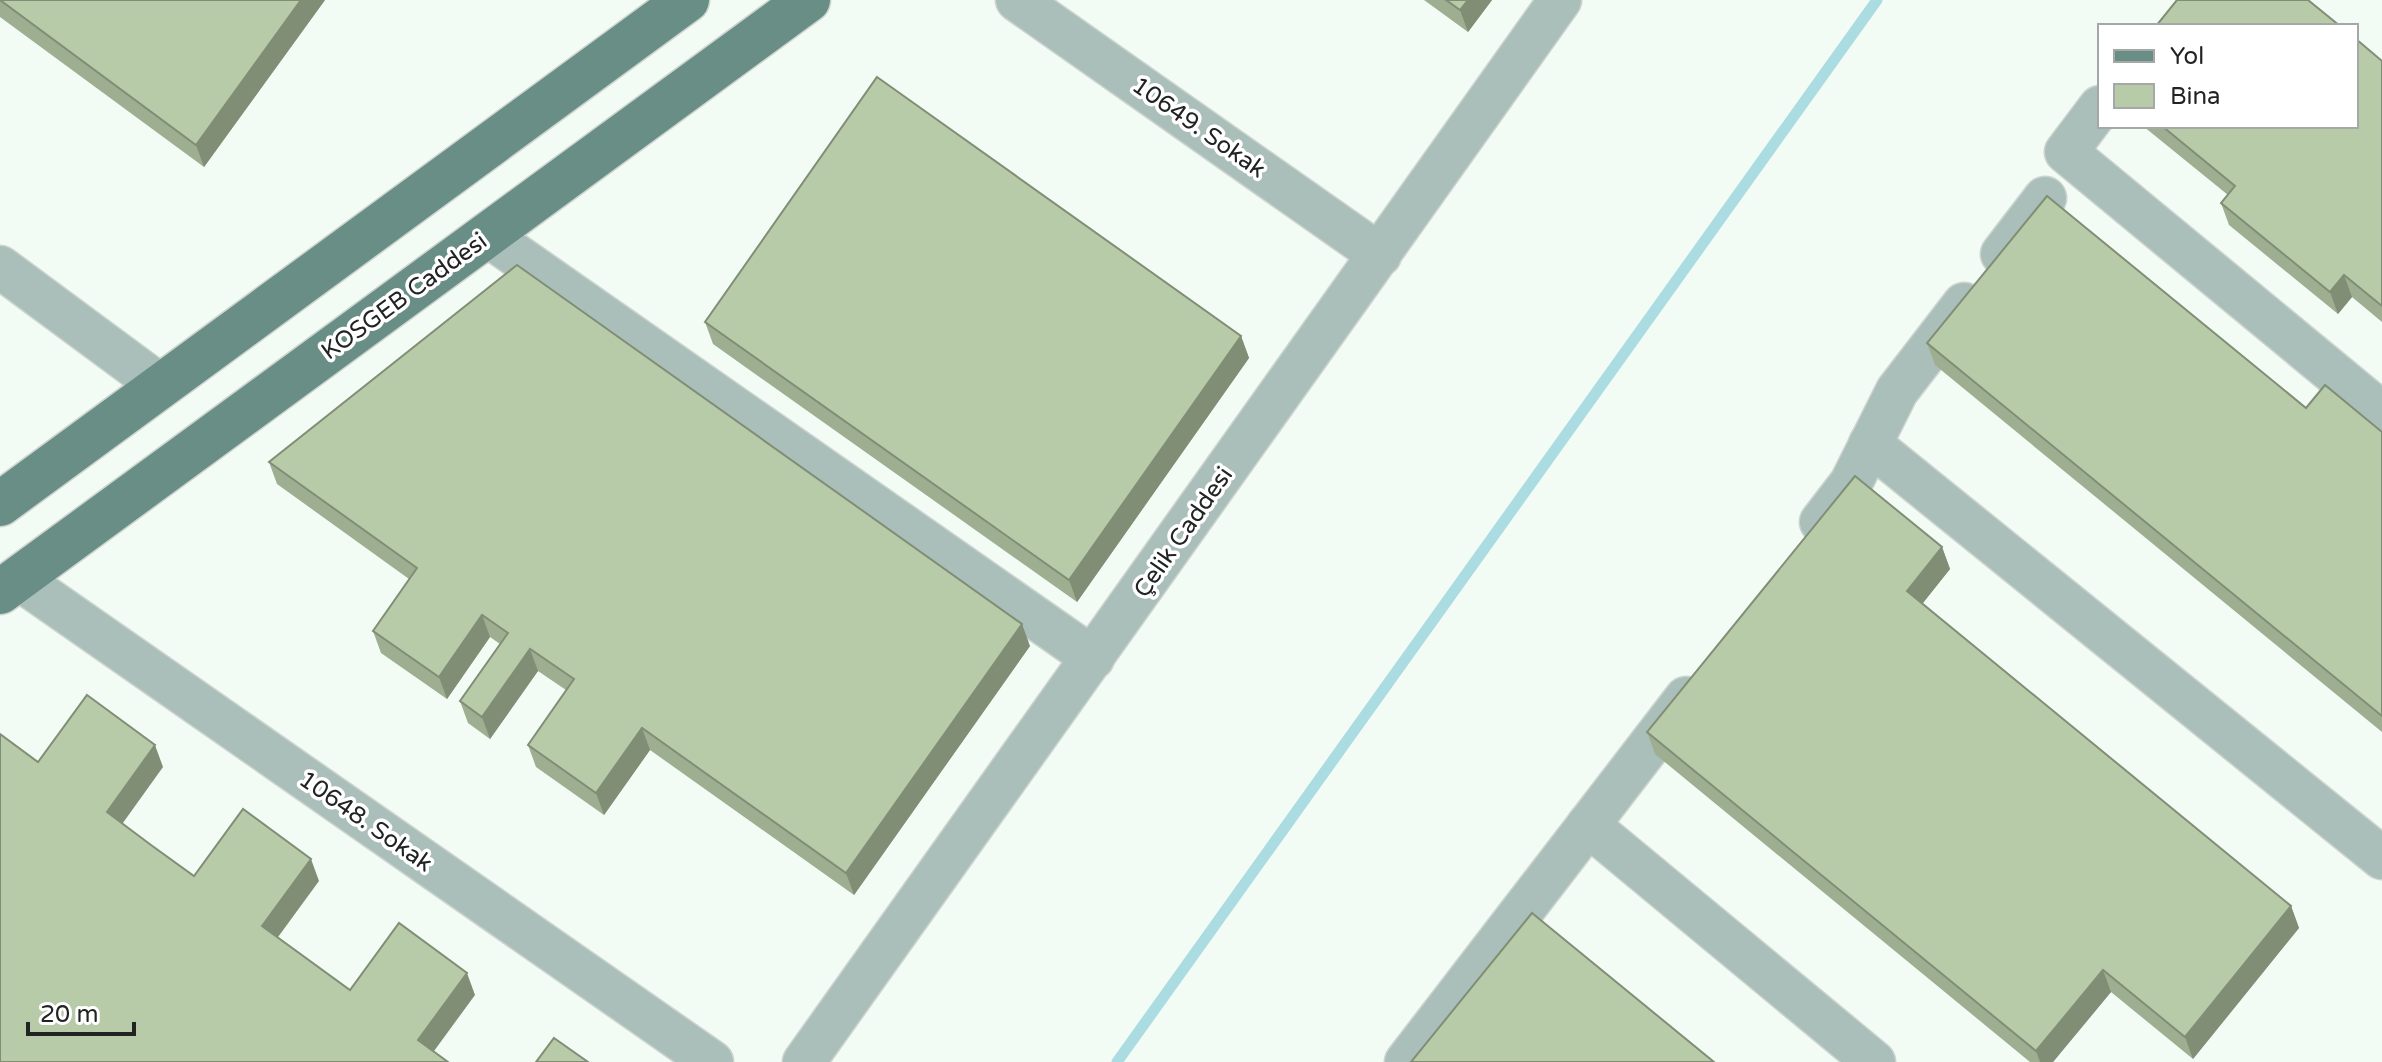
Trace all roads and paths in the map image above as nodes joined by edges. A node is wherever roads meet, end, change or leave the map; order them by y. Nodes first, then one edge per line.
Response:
1 (687, 0) edge
2 (808, 0) edge
3 (1017, 0) edge
4 (1560, 0) edge
5 (2098, 110) edge
6 (2045, 198) edge
7 (487, 235) junction
8 (1380, 255) junction
9 (0, 267) edge
10 (161, 386) junction
11 (2382, 413) edge
12 (1870, 444) junction
13 (0, 504) edge
14 (1802, 546) edge
15 (9, 586) edge
16 (1093, 658) junction
17 (1705, 673) edge
18 (1588, 825) junction
19 (2382, 858) edge
20 (712, 1062) edge
21 (804, 1062) edge
22 (1406, 1062) edge
23 (1874, 1062) edge

1 - 10 main road
2 - 7 main road, KOSGEB Caddesi
3 - 8 street, 10649. Sokak
4 - 8 street, Çelik Caddesi
5 - 11 street
6 - 12 street
7 - 15 main road, KOSGEB Caddesi
7 - 16 street
8 - 16 street, Çelik Caddesi
9 - 10 street
10 - 13 main road
12 - 14 street
12 - 19 street
15 - 20 street, 10648. Sokak
16 - 21 street, Çelik Caddesi
17 - 18 street
18 - 22 street
18 - 23 street

